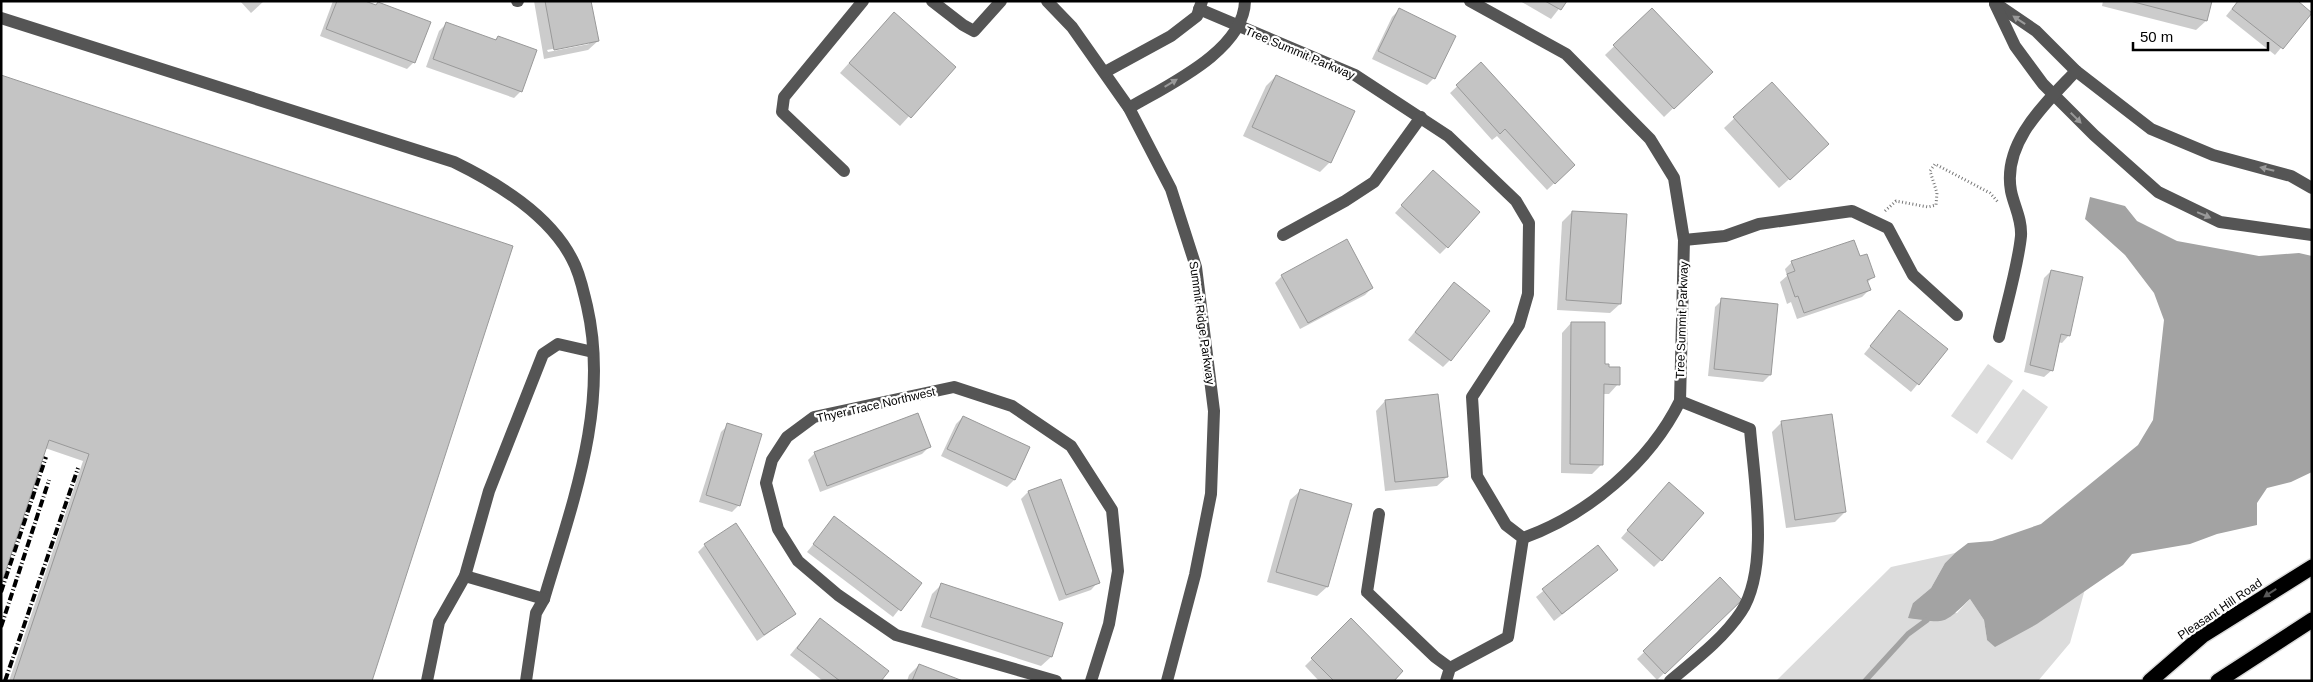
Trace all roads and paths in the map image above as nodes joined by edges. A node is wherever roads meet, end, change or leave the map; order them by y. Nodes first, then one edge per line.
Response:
1 (863, 1) edge
2 (932, 1) edge
3 (1001, 1) edge
4 (1046, 1) edge
5 (1246, 1) edge
6 (1470, 1) edge
7 (1994, 2) edge
8 (1201, 5) edge
9 (1, 18) edge
10 (1237, 27) junction
11 (2076, 71) junction
12 (1106, 72) junction
13 (2053, 96) junction
14 (1129, 108) junction
15 (1421, 116) junction
16 (844, 171) dead end
17 (2312, 188) edge
18 (2019, 219) junction
19 (1873, 221) junction
20 (1284, 235) dead end
21 (2312, 235) edge
22 (1684, 240) junction
23 (1957, 315) dead end
24 (2000, 337) dead end
25 (593, 352) junction
26 (1680, 401) junction
27 (1379, 514) dead end
28 (1523, 538) junction
29 (2312, 567) edge
30 (465, 576) junction
31 (544, 599) junction
32 (2312, 620) edge
33 (1450, 668) junction
34 (427, 681) edge
35 (526, 681) edge
36 (1056, 681) edge
37 (1091, 681) edge
38 (1166, 681) edge
39 (1446, 681) edge
40 (1670, 681) edge
41 (2150, 681) edge
42 (2218, 681) edge

1 - 16 street
2 - 3 street
4 - 12 street, Summit Ridge Parkway
5 - 10 street, Tree Summit Parkway
6 - 22 street, Tree Summit Parkway
11 -> 7 street
7 - 13 street
8 - 10 street, Tree Summit Parkway
8 - 12 street, Tree Summit Parkway
9 - 25 street
14 -> 10 street, Tree Summit Parkway
10 - 15 street, Tree Summit Parkway
11 - 13 street
17 -> 11 street
12 - 14 street, Summit Ridge Parkway
13 - 18 street
13 -> 21 street
14 - 38 street, Summit Ridge Parkway
15 - 20 street
15 - 28 street, Tree Summit Parkway
18 - 19 path
18 - 24 street
19 - 22 street
19 - 23 street
22 - 26 street, Tree Summit Parkway
25 - 30 street
25 - 31 street
26 - 28 street, Tree Summit Parkway
26 - 40 street
27 - 33 street
28 - 33 street
29 -> 41 highway, Pleasant Hill Road
30 - 31 street
30 - 34 street
31 - 35 street
32 - 42 highway
33 - 39 street
36 - 37 street, Thyer Trace Northwest

